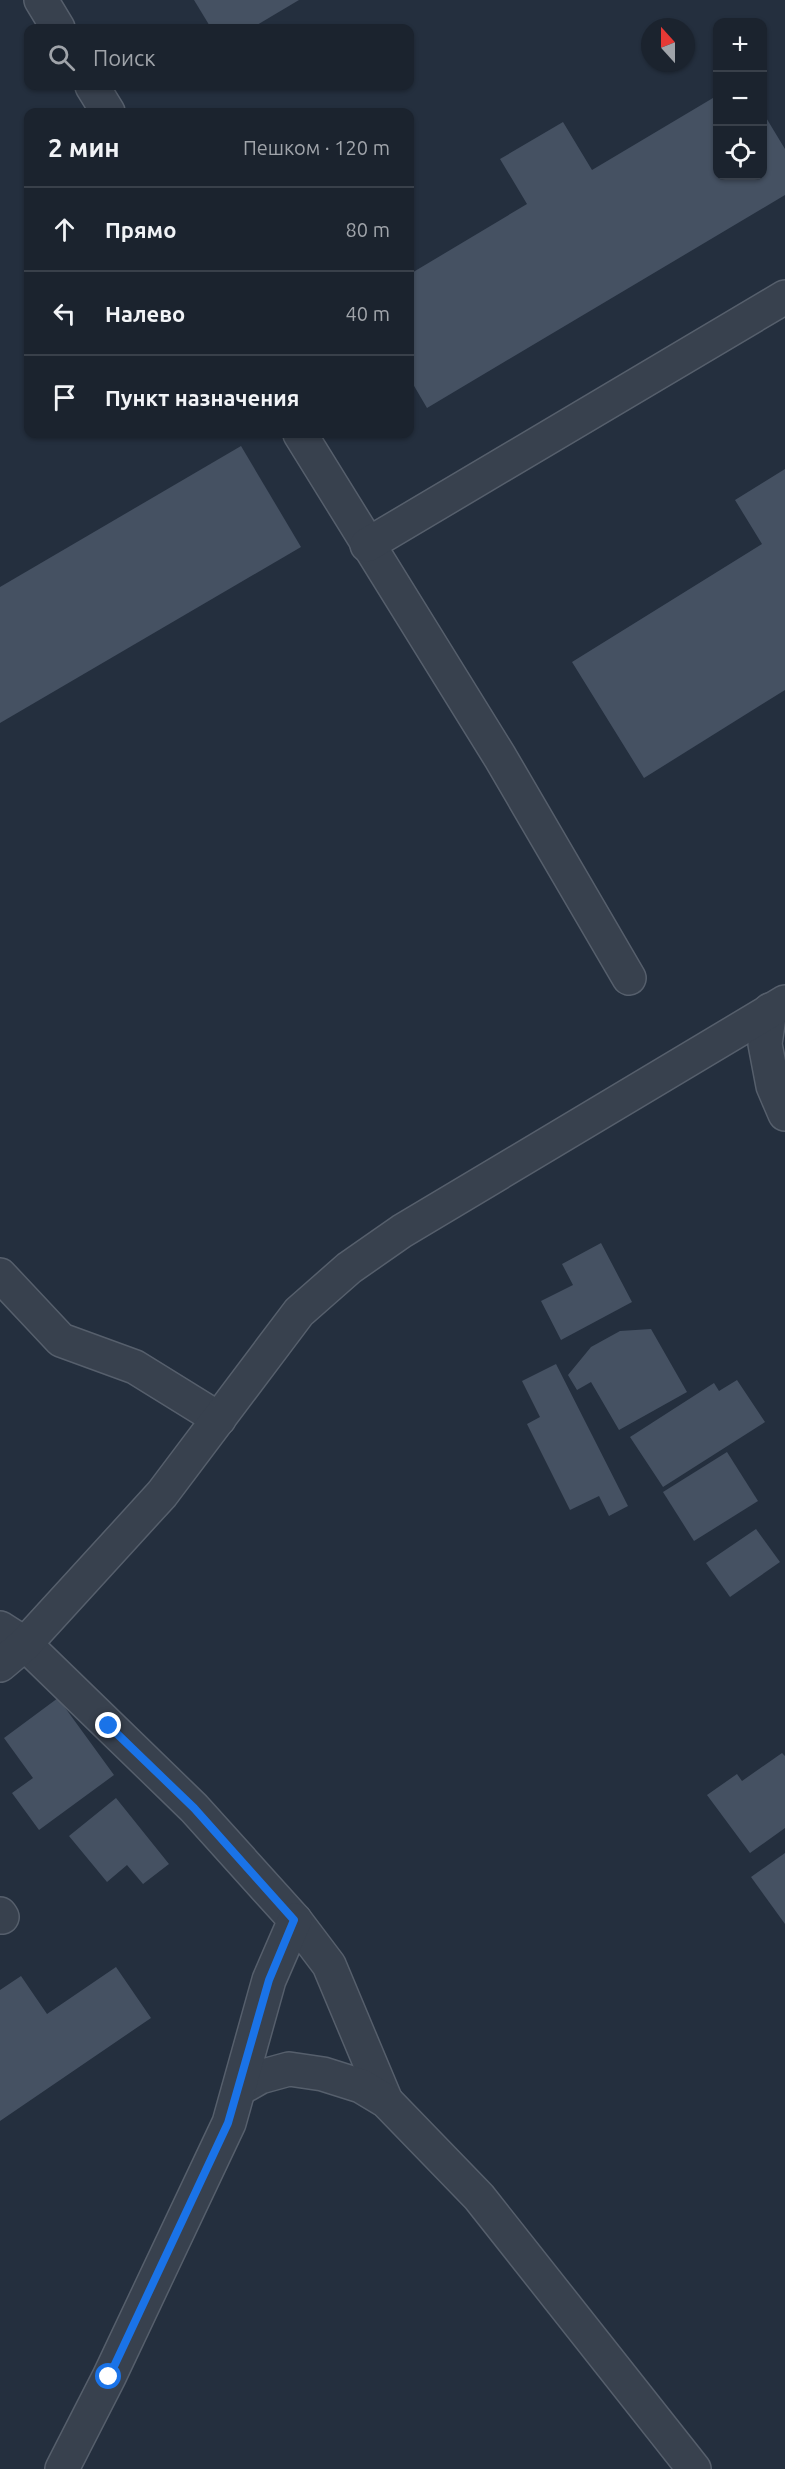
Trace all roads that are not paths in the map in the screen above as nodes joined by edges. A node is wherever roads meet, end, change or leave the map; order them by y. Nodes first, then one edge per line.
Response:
1 (41, 0) edge
2 (56, 24) edge
3 (94, 90) edge
4 (106, 108) edge
5 (785, 297) edge
6 (302, 438) edge
7 (367, 545) junction
8 (628, 978) dead end
9 (777, 1006) edge
10 (785, 1114) edge
11 (0, 1275) edge
12 (219, 1419) junction
13 (13, 1636) edge
14 (0, 1665) edge
15 (294, 1920) junction
16 (239, 2089) junction
17 (386, 2101) junction
18 (62, 2469) edge
19 (693, 2469) edge

1 - 2 street
3 - 4 street
5 - 7 street
6 - 7 street
7 - 8 street
9 - 10 street
9 - 12 street
11 - 12 street
12 - 13 street
13 - 14 street
13 - 15 street
15 - 16 street
15 - 17 street
16 - 17 street
16 - 18 street
17 - 19 street

